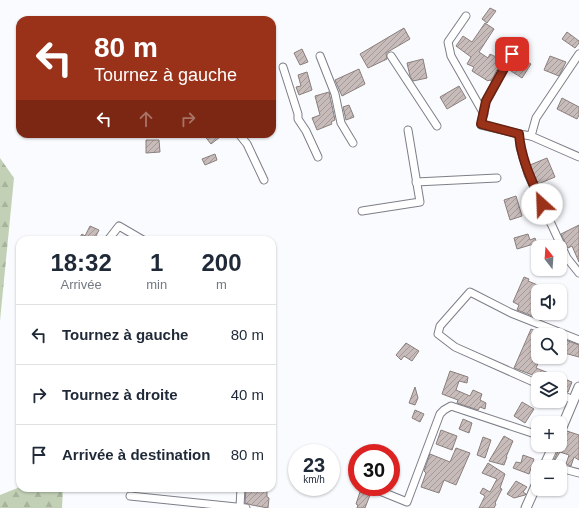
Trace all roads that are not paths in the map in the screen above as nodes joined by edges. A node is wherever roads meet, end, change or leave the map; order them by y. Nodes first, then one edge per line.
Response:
1 (466, 16) dead end
2 (512, 54) dead end
3 (579, 54) edge
4 (320, 56) dead end
5 (391, 56) dead end
6 (283, 66) dead end
7 (484, 114) junction
8 (436, 126) dead end
9 (408, 130) dead end
10 (519, 134) junction
11 (531, 136) junction
12 (242, 138) edge
13 (353, 143) dead end
14 (318, 157) dead end
15 (579, 157) edge
16 (497, 178) dead end
17 (264, 180) dead end
18 (416, 182) junction
19 (362, 211) dead end
20 (111, 236) edge
21 (136, 236) edge
22 (579, 273) edge
23 (579, 340) edge
24 (531, 381) edge
25 (579, 387) edge
26 (567, 397) edge
27 (573, 400) junction
28 (566, 416) edge
29 (531, 433) edge
30 (567, 469) edge
31 (579, 473) edge
32 (241, 492) edge
33 (130, 496) dead end
34 (392, 496) edge
35 (531, 496) edge
36 (184, 505) edge
37 (243, 508) edge
38 (526, 508) edge

1 - 7 street
2 - 7 street
3 - 11 street
4 - 13 street
5 - 8 street
6 - 14 street
7 - 10 street
9 - 18 street
10 - 11 street
10 - 22 street
11 - 15 street
12 - 17 street
16 - 18 street
18 - 19 street
20 - 21 street
23 - 24 street
25 - 27 street
26 - 27 street
27 - 28 street
29 - 34 street
30 - 31 street
32 - 37 street
33 - 36 street
35 - 38 street
36 - 37 street

